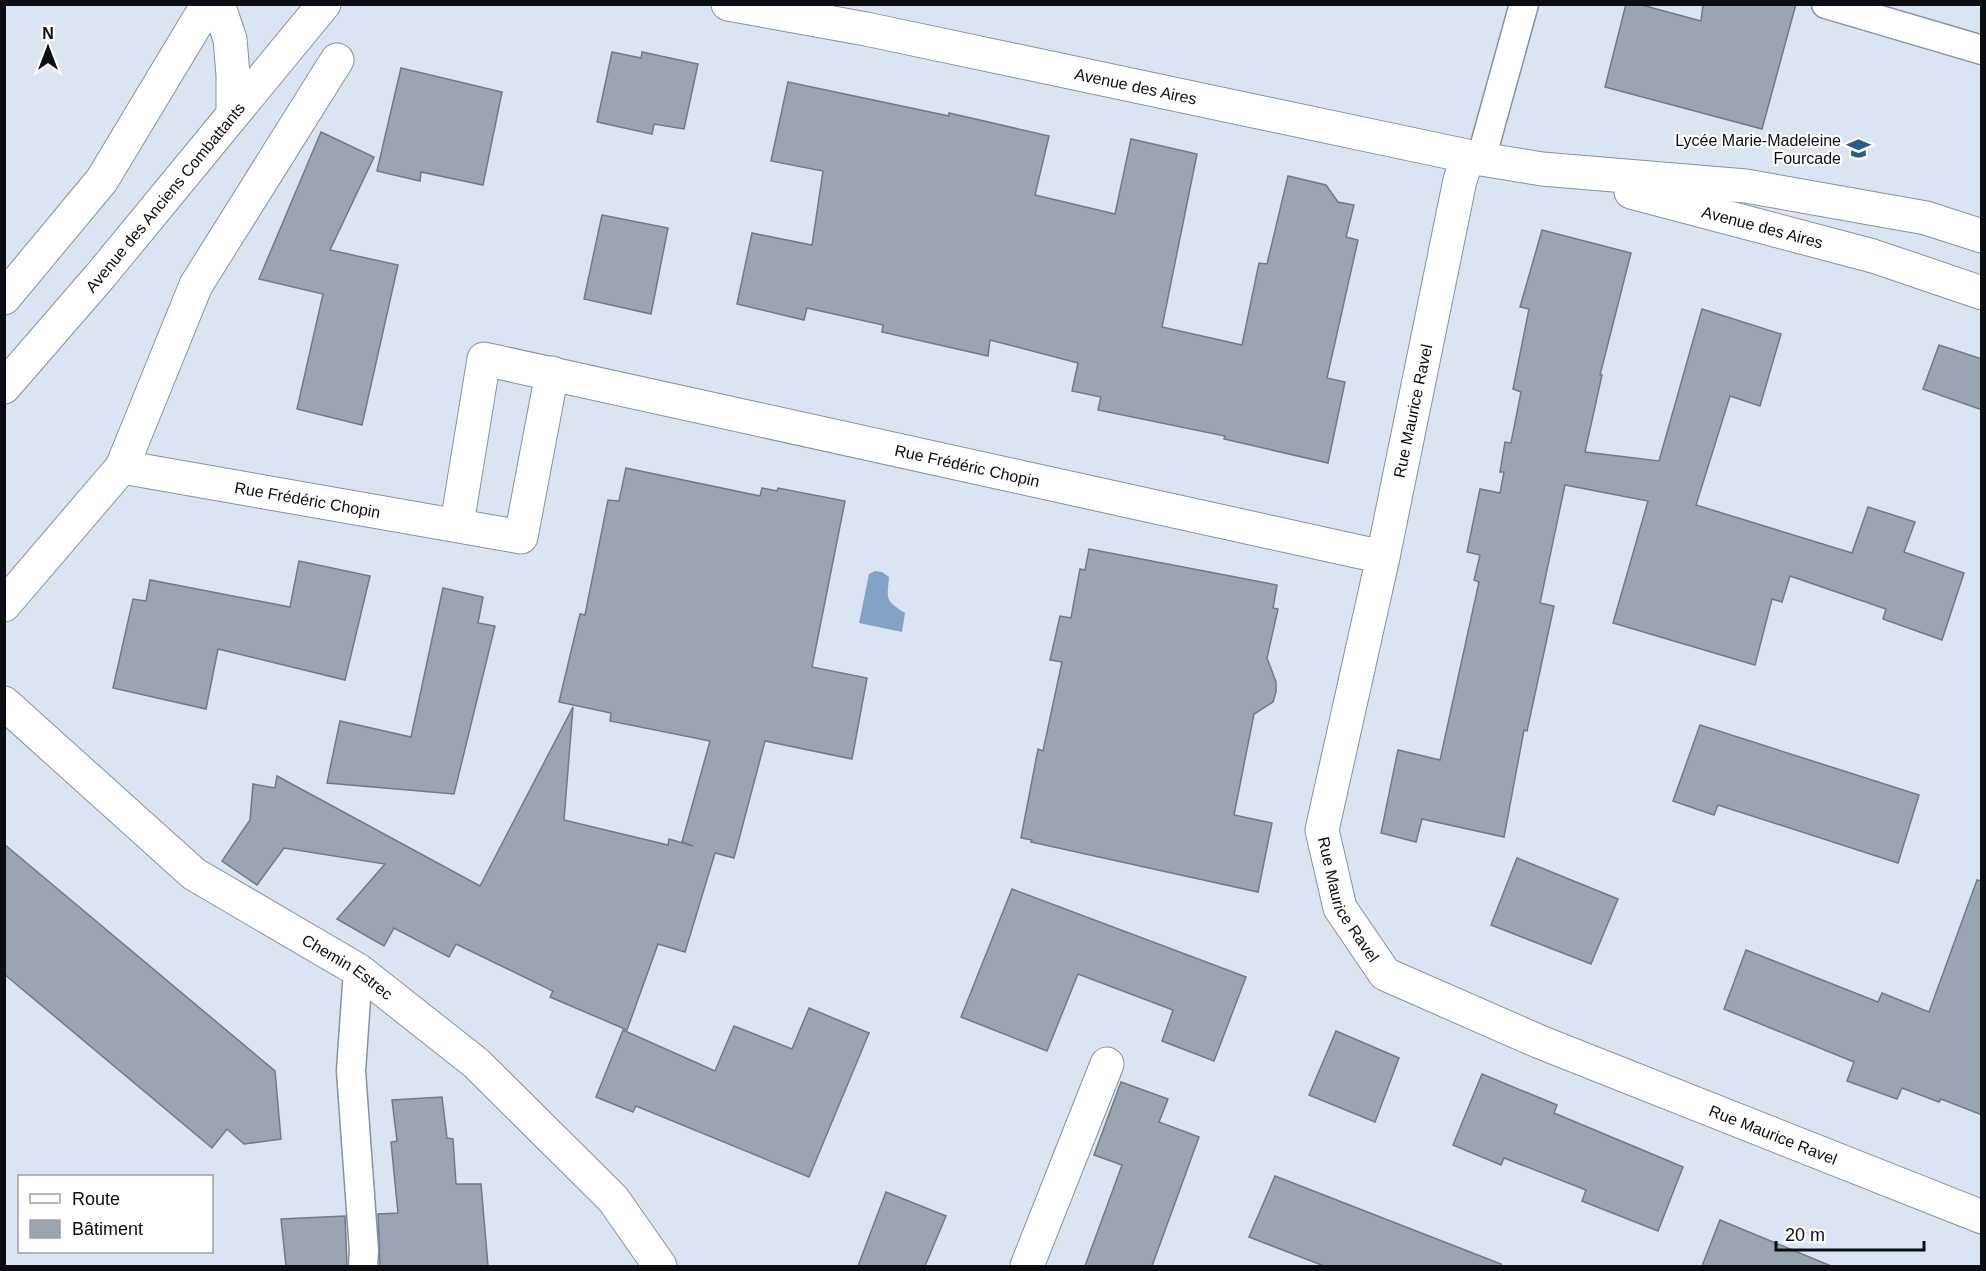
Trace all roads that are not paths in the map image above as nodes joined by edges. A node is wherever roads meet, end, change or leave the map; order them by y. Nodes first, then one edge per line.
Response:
1 (208, 4) edge
2 (218, 4) edge
3 (324, 4) edge
4 (728, 4) edge
5 (1524, 4) edge
6 (1826, 4) edge
7 (1982, 50) edge
8 (337, 60) dead end
9 (233, 113) junction
10 (1475, 158) junction
11 (1542, 169) junction
12 (1982, 236) edge
13 (1982, 293) edge
14 (4, 298) edge
15 (552, 373) junction
16 (4, 387) edge
17 (122, 467) junction
18 (457, 524) junction
19 (1383, 557) junction
20 (4, 605) edge
21 (4, 703) edge
22 (358, 970) junction
23 (1107, 1064) dead end
24 (1982, 1217) edge
25 (363, 1266) edge
26 (660, 1266) edge
27 (1027, 1266) edge

1 - 14 street
2 - 9 street
3 - 9 street, Avenue des Anciens Combattants
4 - 10 street, Avenue des Aires
5 - 10 lane
6 - 7 lane
8 - 17 street
9 - 16 street, Avenue des Anciens Combattants
10 - 11 street, Avenue des Aires
10 - 19 street, Rue Maurice Ravel
11 - 12 street, Avenue des Aires
11 - 13 street, Avenue des Aires
15 - 18 street, Rue Frédéric Chopin
15 - 18 street, Rue Frédéric Chopin
15 - 19 street, Rue Frédéric Chopin
17 - 18 street, Rue Frédéric Chopin
17 - 20 street
19 - 24 street, Rue Maurice Ravel
21 - 22 street, Chemin Estrec
22 - 25 lane
22 - 26 street, Chemin Estrec
23 - 27 street

